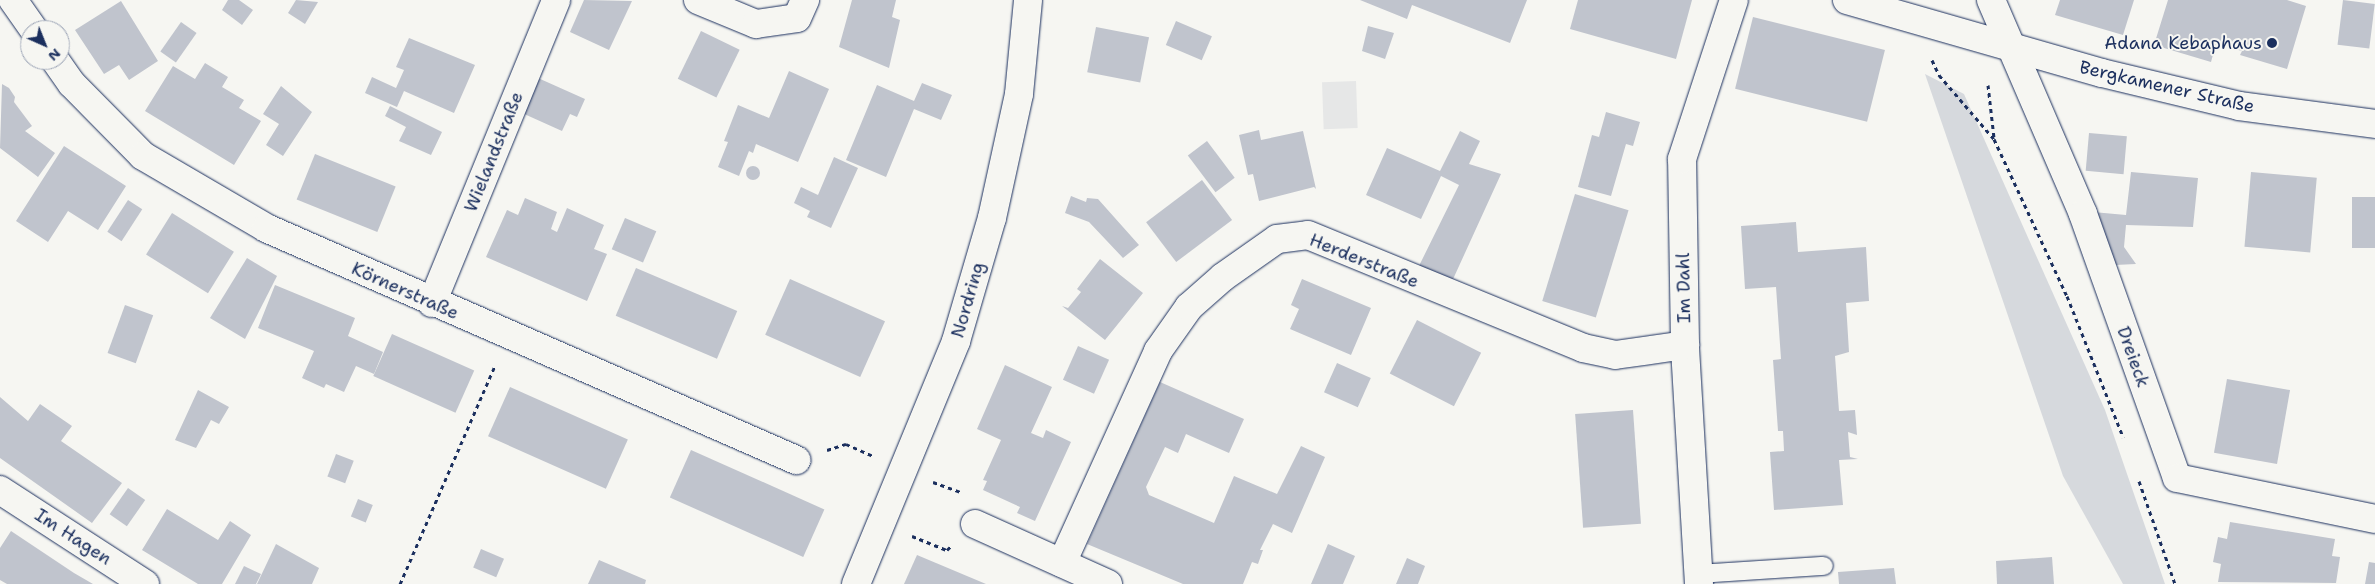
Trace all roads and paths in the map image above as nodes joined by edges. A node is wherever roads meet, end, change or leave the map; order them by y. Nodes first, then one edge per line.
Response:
1 (13, 0) edge
2 (556, 0) edge
3 (698, 0) edge
4 (806, 0) edge
5 (1028, 0) edge
6 (1734, 0) edge
7 (1847, 0) edge
8 (1991, 0) edge
9 (1910, 17) junction
10 (27, 20) edge
11 (2014, 48) junction
12 (62, 70) edge
13 (2375, 124) edge
14 (432, 303) junction
15 (508, 335) junction
16 (1686, 345) junction
17 (2125, 442) dead end
18 (796, 460) joint
19 (905, 470) junction
20 (2138, 478) dead end
21 (0, 490) edge
22 (2375, 519) edge
23 (881, 524) junction
24 (975, 524) junction
25 (1062, 563) junction
26 (1824, 566) dead end
27 (1699, 579) edge
28 (146, 584) edge
29 (400, 584) edge
30 (856, 584) edge
31 (1108, 584) edge
32 (2175, 584) edge

1 - 10 street
2 - 14 street, Wielandstraße
3 - 4 street
5 - 19 street, Nordring
6 - 16 street, Im Dahl
7 - 9 street, Bergkamener Straße
8 - 11 street
9 - 11 street, Bergkamener Straße
9 - 17 path
11 - 13 street, Bergkamener Straße
11 - 22 street, Dreieck
12 - 14 street, Körnerstraße
14 - 15 street, Körnerstraße
15 - 18 street, Körnerstraße
15 - 29 path
16 - 25 street, Herderstraße
16 - 27 street, Im Dahl
18 - 19 path
19 - 23 street, Nordring
19 - 24 path
20 - 32 path
21 - 28 street, Im Hagen
23 - 24 path
23 - 30 street, Nordring
24 - 25 street
25 - 31 street
26 - 27 lane

